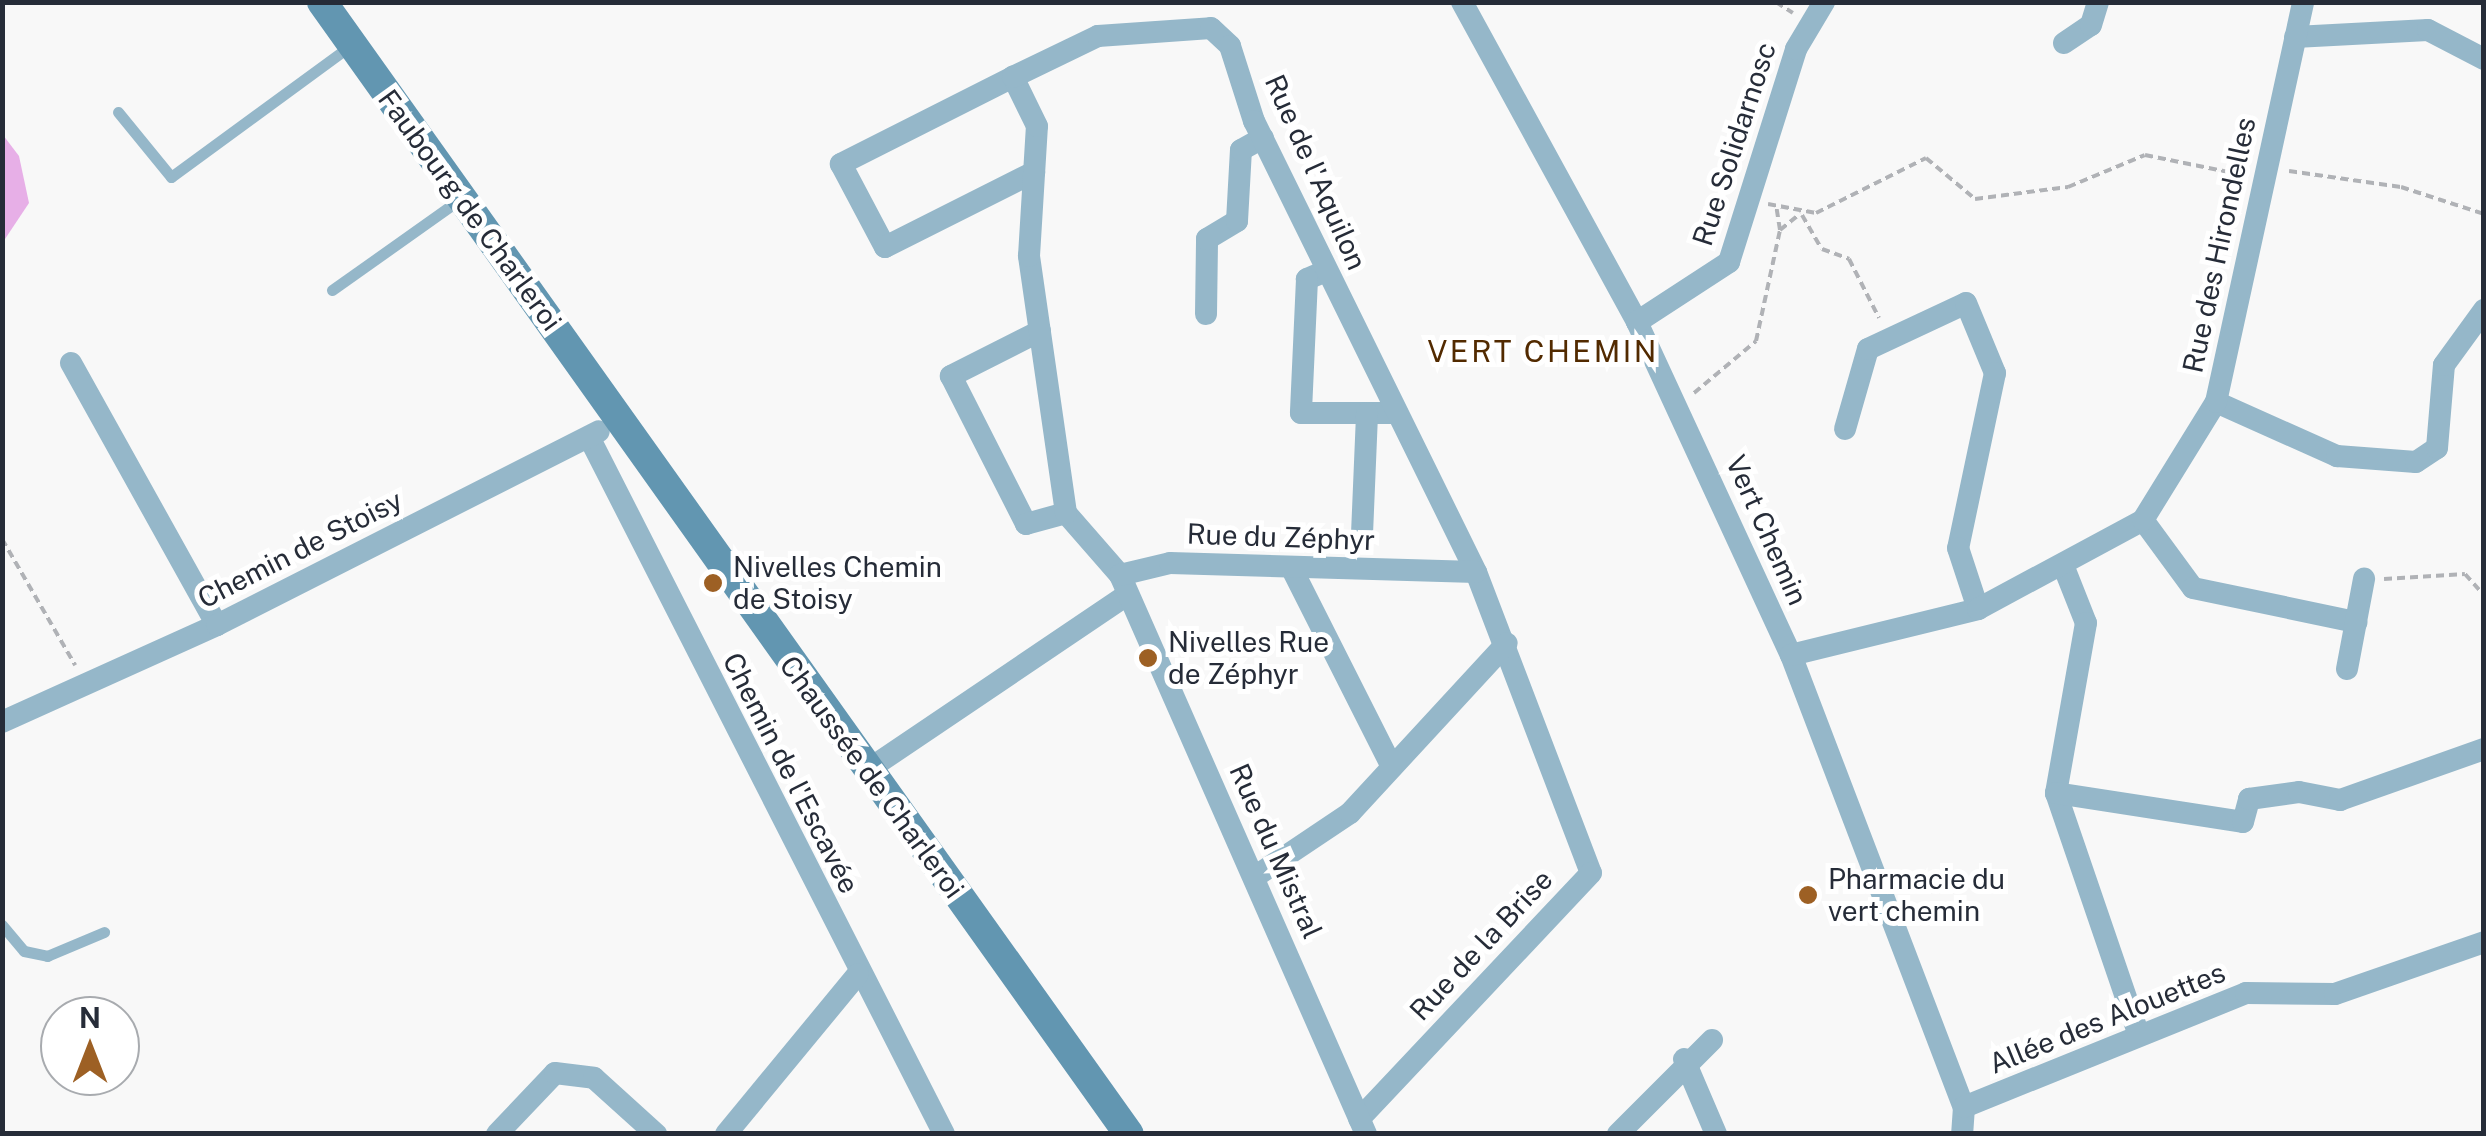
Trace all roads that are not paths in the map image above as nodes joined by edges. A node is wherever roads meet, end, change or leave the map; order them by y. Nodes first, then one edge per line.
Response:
1 (322, 2) edge
2 (1462, 2) edge
3 (1824, 2) edge
4 (2098, 2) edge
5 (2303, 2) edge
6 (2295, 37) junction
7 (2064, 43) dead end
8 (351, 44) junction
9 (2484, 59) edge
10 (1013, 77) junction
11 (118, 112) dead end
12 (1262, 138) junction
13 (1034, 172) junction
14 (462, 198) junction
15 (1326, 271) junction
16 (332, 290) dead end
17 (2484, 310) edge
18 (1206, 314) dead end
19 (1637, 322) junction
20 (1040, 332) junction
21 (71, 363) dead end
22 (2216, 402) junction
23 (1367, 413) junction
24 (1397, 413) junction
25 (619, 418) junction
26 (1845, 430) dead end
27 (589, 437) junction
28 (1066, 514) junction
29 (2142, 520) junction
30 (1362, 534) dead end
31 (1291, 567) junction
32 (2065, 570) junction
33 (1476, 572) junction
34 (2364, 579) road end
35 (1122, 586) junction
36 (1978, 609) junction
37 (2356, 622) junction
38 (217, 625) junction
39 (1508, 643) junction
40 (1791, 654) junction
41 (2347, 669) dead end
42 (2, 722) edge
43 (2484, 749) edge
44 (1392, 767) junction
45 (866, 771) junction
46 (2056, 793) junction
47 (1256, 876) junction
48 (2, 925) edge
49 (104, 932) dead end
50 (2484, 942) edge
51 (858, 974) junction
52 (2138, 1035) junction
53 (1712, 1040) dead end
54 (1684, 1059) junction
55 (1964, 1108) junction
56 (1363, 1126) edge
57 (497, 1134) edge
58 (656, 1134) edge
59 (726, 1134) edge
60 (944, 1134) edge
61 (1129, 1134) edge
62 (1618, 1134) edge
63 (1716, 1134) edge
64 (1962, 1134) edge

1 - 8 main road, Faubourg de Charleroi
2 - 19 street, Vert Chemin
3 - 19 street, Rue Solidarnosc
4 - 7 street
5 - 6 street, Rue des Hirondelles
6 - 9 street
6 - 22 street, Rue des Hirondelles
8 - 11 lane
8 - 14 main road, Faubourg de Charleroi
10 - 12 street, Rue de l'Aquilon
10 - 13 street
10 - 13 street, Rue de l'Aquilon
12 - 15 street, Rue de l'Aquilon
12 - 18 street
13 - 20 street
14 - 16 lane
14 - 25 main road, Faubourg de Charleroi
15 - 23 street
15 - 24 street, Rue de l'Aquilon
17 - 22 street
19 - 40 street, Vert Chemin
20 - 28 street
20 - 28 street
21 - 38 street
22 - 29 street, Rue des Hirondelles
23 - 24 street
23 - 30 street
24 - 33 street, Rue de l'Aquilon
25 - 27 street, Chemin de Stoisy
25 - 45 main road, Chaussée de Charleroi
26 - 36 street
27 - 38 street, Chemin de Stoisy
27 - 51 street, Chemin de l'Escavée
28 - 35 street
29 - 32 street, Rue des Hirondelles
29 - 37 street
31 - 33 street, Rue du Zéphyr
31 - 35 street, Rue du Zéphyr
31 - 44 street
32 - 36 street, Rue des Hirondelles
32 - 46 street
33 - 39 street, Rue de la Brise
34 - 37 street
35 - 45 street, Rue du Zéphyr
35 - 47 street, Rue du Mistral
36 - 40 street, Rue des Hirondelles
37 - 41 street
38 - 42 street, Chemin de Stoisy
39 - 44 street
39 - 56 street, Rue de la Brise
40 - 55 street, Vert Chemin
43 - 46 street
44 - 47 street
45 - 61 main road, Chaussée de Charleroi
46 - 52 street
47 - 56 street, Rue du Mistral
48 - 49 lane
50 - 52 street, Allée des Alouettes
51 - 59 street
51 - 60 street, Chemin de l'Escavée
52 - 55 street, Allée des Alouettes
53 - 54 street
54 - 62 street
54 - 63 street
55 - 64 street
57 - 58 street

